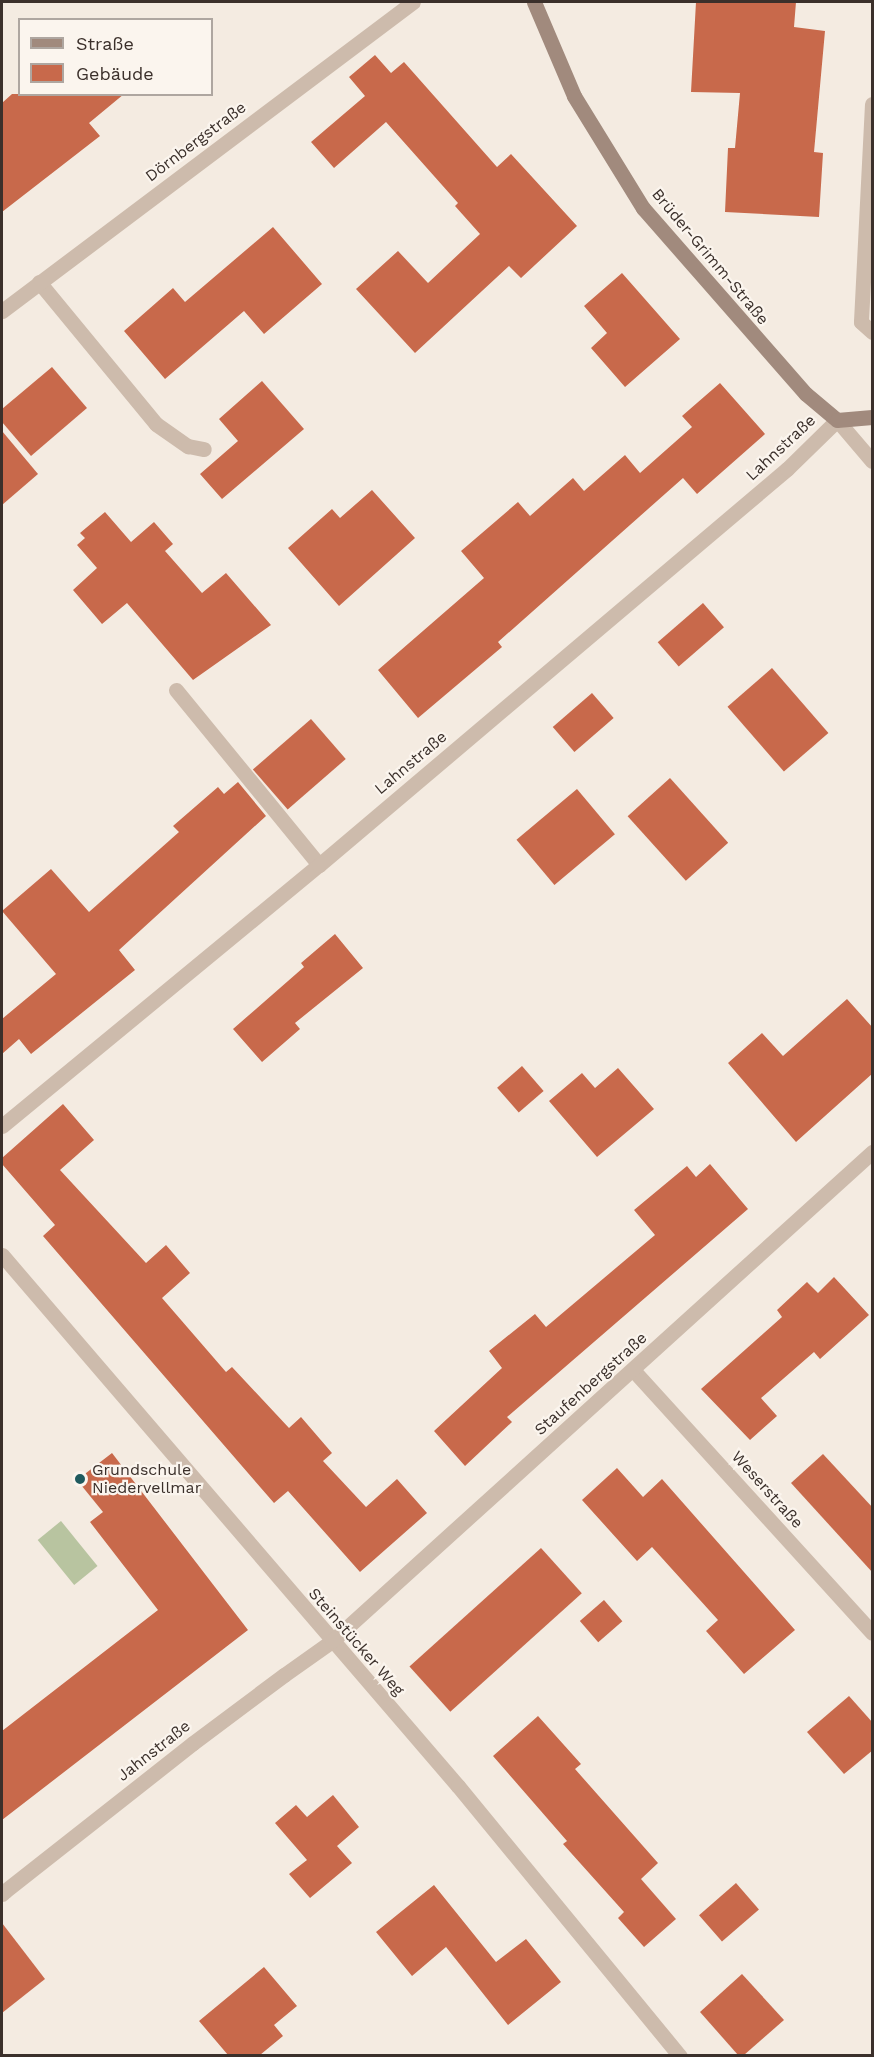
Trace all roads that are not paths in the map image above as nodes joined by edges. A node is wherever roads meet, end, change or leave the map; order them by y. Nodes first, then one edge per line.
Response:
1 (412, 2) edge
2 (534, 2) edge
3 (873, 104) edge
4 (39, 282) junction
5 (2, 311) edge
6 (873, 332) edge
7 (873, 417) edge
8 (837, 420) junction
9 (204, 449) dead end
10 (873, 461) edge
11 (176, 690) dead end
12 (319, 865) junction
13 (2, 1126) edge
14 (873, 1152) edge
15 (2, 1255) edge
16 (634, 1371) junction
17 (872, 1630) edge
18 (332, 1641) junction
19 (3, 1892) edge
20 (680, 2055) edge

1 - 4 street, Dörnbergstraße
2 - 8 street, Brüder-Grimm-Straße
3 - 6 street
4 - 5 street, Dörnbergstraße
4 - 9 street
7 - 8 street
8 - 10 street
8 - 12 street, Lahnstraße
11 - 12 street
12 - 13 street, Lahnstraße
14 - 16 street, Staufenbergstraße
15 - 18 street, Steinstücker Weg
16 - 17 street, Weserstraße
16 - 18 street, Staufenbergstraße
18 - 19 street, Jahnstraße
18 - 20 street, Steinstücker Weg

